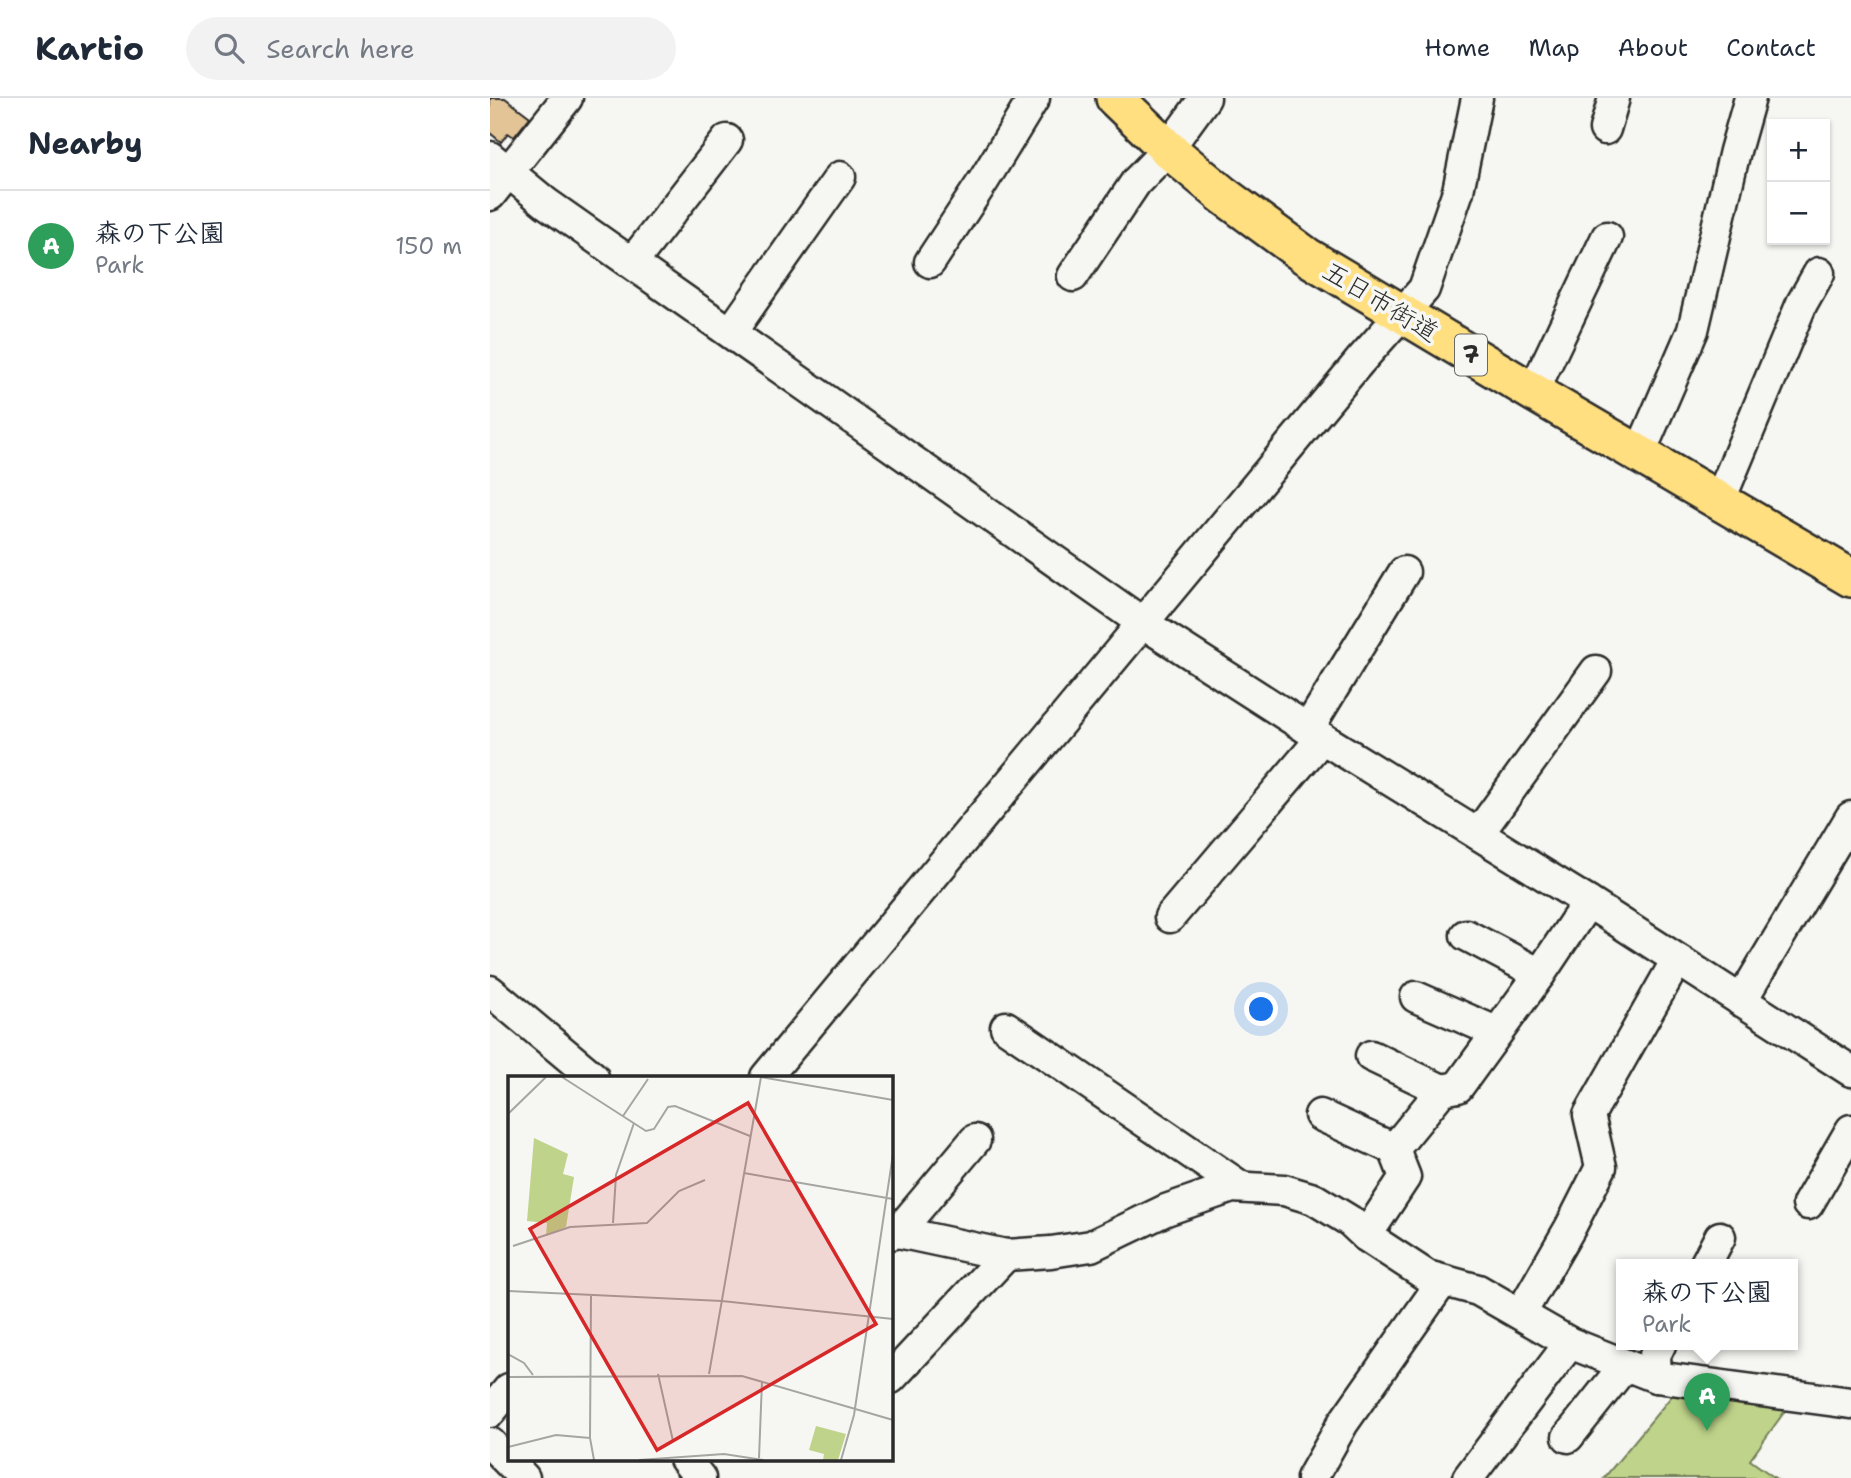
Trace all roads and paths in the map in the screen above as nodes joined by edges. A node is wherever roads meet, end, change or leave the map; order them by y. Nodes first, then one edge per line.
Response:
1 (567, 98) edge
2 (1034, 98) edge
3 (1115, 98) edge
4 (1205, 98) edge
5 (1477, 98) edge
6 (1614, 98) edge
7 (1750, 98) edge
8 (1605, 129) dead end
9 (727, 140) dead end
10 (1168, 149) junction
11 (496, 175) edge
12 (839, 177) dead end
13 (1607, 237) dead end
14 (930, 262) dead end
15 (632, 263) junction
16 (1819, 273) dead end
17 (1073, 276) dead end
18 (1402, 314) junction
19 (731, 332) junction
20 (1533, 393) junction
21 (1639, 455) junction
22 (1718, 502) junction
23 (1404, 572) dead end
24 (1851, 578) edge
25 (1143, 622) junction
26 (1596, 671) dead end
27 (1315, 734) junction
28 (1851, 817) edge
29 (1478, 834) junction
30 (1588, 902) junction
31 (1170, 917) dead end
32 (1466, 935) dead end
33 (1677, 960) junction
34 (1540, 974) junction
35 (490, 991) edge
36 (1416, 997) dead end
37 (1741, 1000) junction
38 (1006, 1027) dead end
39 (1496, 1032) junction
40 (1371, 1056) dead end
41 (1851, 1071) edge
42 (592, 1076) edge
43 (767, 1076) edge
44 (1442, 1090) junction
45 (1320, 1115) dead end
46 (1851, 1130) edge
47 (975, 1140) dead end
48 (1395, 1149) junction
49 (1241, 1187) junction
50 (1808, 1203) dead end
51 (894, 1233) edge
52 (1366, 1236) junction
53 (1720, 1237) dead end
54 (1006, 1255) junction
55 (1708, 1259) edge
56 (1442, 1282) junction
57 (1521, 1313) junction
58 (1570, 1343) junction
59 (1657, 1350) edge
60 (1625, 1365) junction
61 (892, 1377) edge
62 (1656, 1377) junction
63 (508, 1390) edge
64 (1851, 1403) edge
65 (490, 1412) edge
66 (1568, 1437) dead end
67 (490, 1443) edge
68 (686, 1460) edge
69 (524, 1478) edge
70 (700, 1478) edge
71 (1312, 1478) edge
72 (1468, 1478) edge

1 - 11 street
2 - 14 street
3 - 10 main road, 五日市街道 / 7
4 - 10 street
5 - 18 street
6 - 8 street
7 - 21 street
9 - 15 street
10 - 17 street
10 - 18 main road, 五日市街道 / 7
11 - 15 street
12 - 19 street
13 - 20 street
15 - 19 street
16 - 22 street
18 - 20 main road, 五日市街道 / 7
18 - 25 street
19 - 25 street
20 - 21 main road, 五日市街道 / 7
21 - 22 main road, 五日市街道 / 7
22 - 24 main road, 五日市街道 / 7
23 - 27 street
25 - 27 street
25 - 43 street
26 - 29 street
27 - 29 street
27 - 31 street
28 - 37 street
29 - 30 street
30 - 33 street
30 - 34 street
32 - 34 street
33 - 37 street
33 - 57 street
34 - 39 street
35 - 42 street
36 - 39 street
37 - 41 street
38 - 49 street
39 - 44 street
40 - 44 street
44 - 48 street
45 - 48 street
46 - 50 street
47 - 51 street
48 - 52 street
49 - 52 street
49 - 54 street
51 - 54 street
52 - 56 street
53 - 55 street
54 - 61 street
56 - 57 street
56 - 71 street
57 - 58 street
58 - 60 street
58 - 72 street
59 - 62 street
60 - 62 street
60 - 66 street
62 - 64 street
63 - 65 street
67 - 69 street
68 - 70 street

